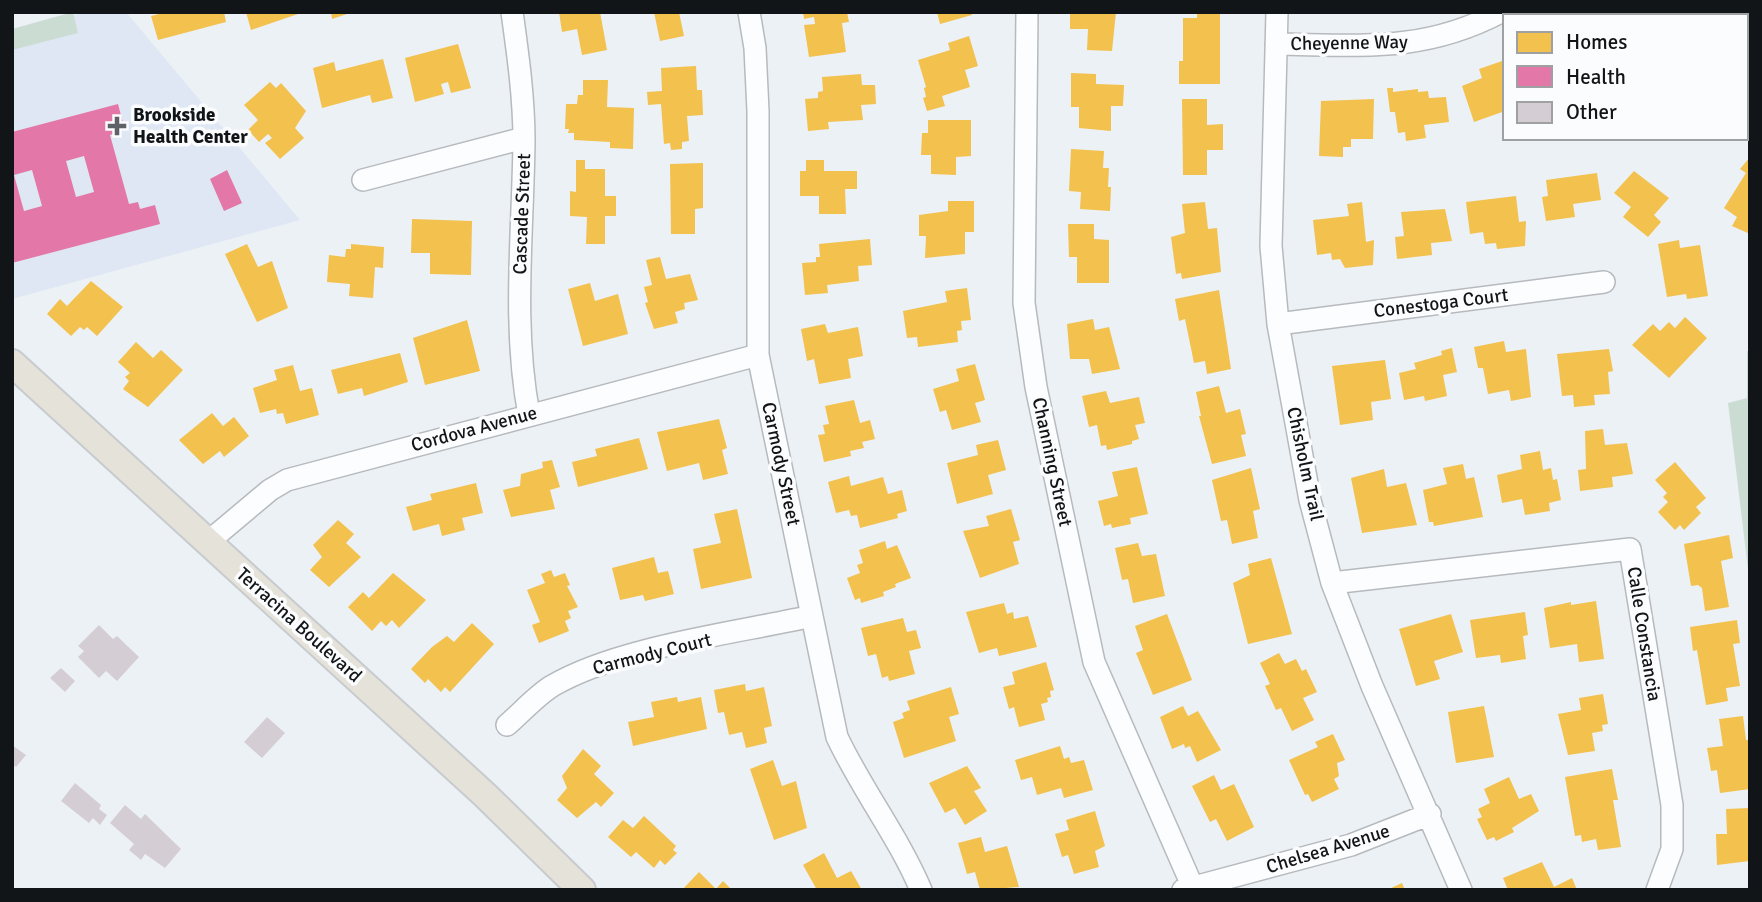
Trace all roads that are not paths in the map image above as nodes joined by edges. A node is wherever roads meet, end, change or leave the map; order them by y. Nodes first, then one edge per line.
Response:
1 (512, 12) edge
2 (749, 12) edge
3 (1027, 12) edge
4 (1277, 12) edge
5 (1501, 12) edge
6 (1276, 44) junction
7 (524, 138) junction
8 (363, 180) dead end
9 (1604, 282) dead end
10 (1278, 324) junction
11 (758, 355) junction
12 (12, 363) edge
13 (529, 415) junction
14 (208, 542) junction
15 (1332, 583) junction
16 (812, 617) junction
17 (507, 725) dead end
18 (1430, 814) junction
19 (1190, 889) edge
20 (582, 890) edge
21 (921, 890) edge
22 (1461, 890) edge
23 (1657, 890) edge

1 - 7 street, Cascade Street
2 - 11 street, Carmody Street
3 - 19 street, Channing Street
4 - 6 street, Chisholm Trail
5 - 6 street, Cheyenne Way
6 - 10 street, Chisholm Trail
7 - 8 street
7 - 13 street, Cascade Street
9 - 10 street, Conestoga Court
10 - 15 street, Chisholm Trail
11 - 13 street, Cordova Avenue
11 - 16 street, Carmody Street
12 - 14 main road, Terracina Boulevard
13 - 14 street, Cordova Avenue
14 - 20 main road, Terracina Boulevard
15 - 18 street, Chisholm Trail
15 - 23 street, Calle Constancia
16 - 17 street, Carmody Court
16 - 21 street, Carmody Street
18 - 19 street, Chelsea Avenue
18 - 22 street, Chisholm Trail

